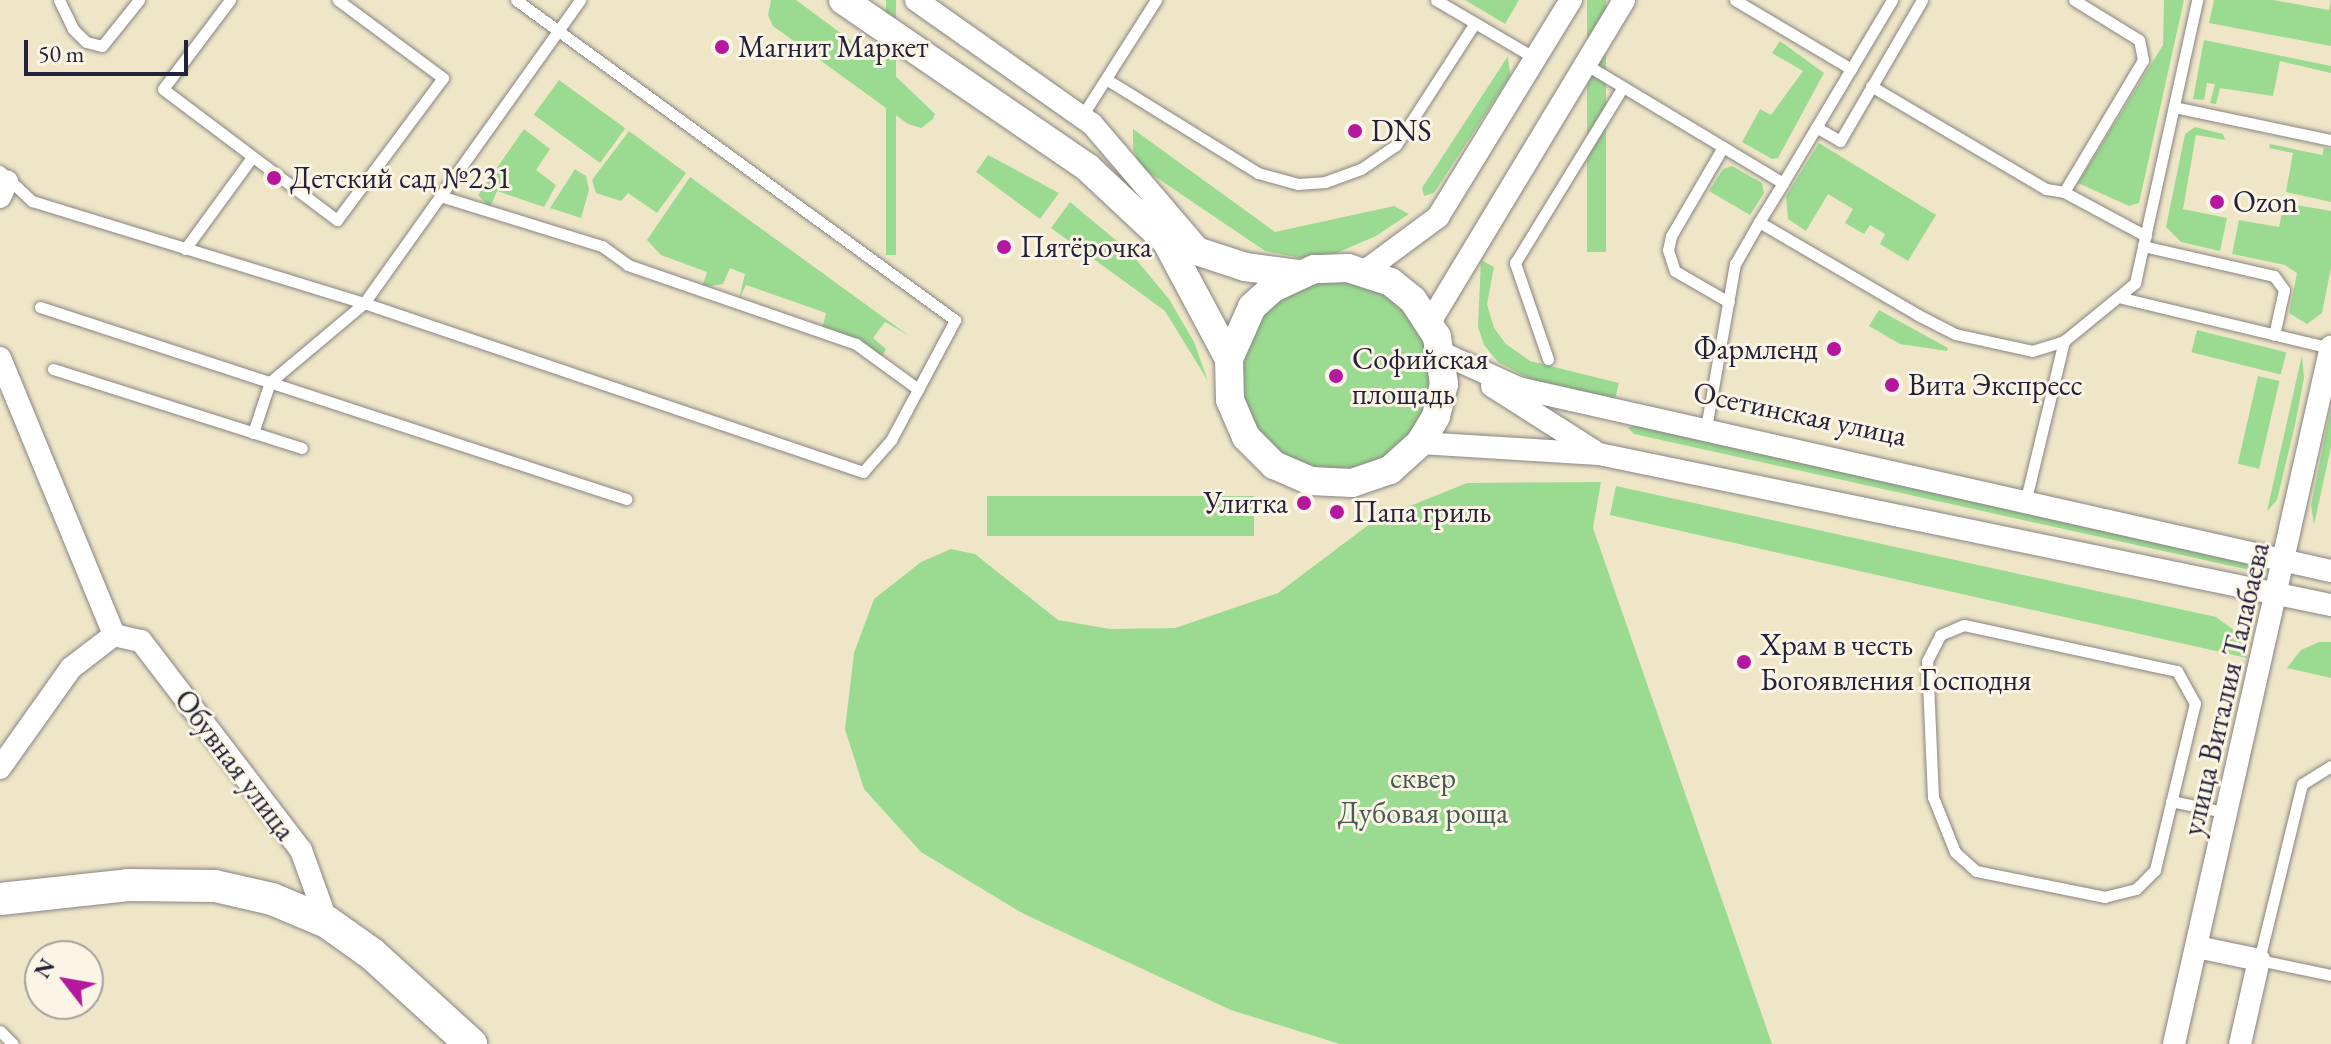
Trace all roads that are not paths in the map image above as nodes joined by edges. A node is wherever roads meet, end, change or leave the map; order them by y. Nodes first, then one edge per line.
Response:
1 (59, 0) edge
2 (139, 0) edge
3 (230, 0) edge
4 (338, 0) edge
5 (516, 0) edge
6 (580, 0) edge
7 (843, 0) edge
8 (916, 0) edge
9 (1156, 0) edge
10 (1436, 0) edge
11 (1571, 0) edge
12 (1624, 0) edge
13 (1735, 0) edge
14 (1892, 0) edge
15 (1922, 0) edge
16 (2074, 0) edge
17 (2197, 0) edge
18 (1475, 23) junction
19 (558, 30) junction
20 (1535, 58) junction
21 (1585, 64) junction
22 (1851, 69) junction
23 (1106, 79) junction
24 (1871, 86) junction
25 (1623, 87) junction
26 (2174, 107) junction
27 (1082, 116) junction
28 (1816, 127) junction
29 (2331, 140) edge
30 (1723, 147) junction
31 (252, 157) junction
32 (1783, 183) junction
33 (2, 184) edge
34 (2064, 192) junction
35 (440, 196) junction
36 (1759, 222) junction
37 (1166, 241) junction
38 (2144, 241) junction
39 (185, 249) junction
40 (1203, 254) junction
41 (1365, 271) junction
42 (1298, 274) junction
43 (2122, 298) junction
44 (1729, 302) junction
45 (364, 303) junction
46 (40, 307) dead end
47 (1430, 322) junction
48 (2274, 335) junction
49 (2064, 341) junction
50 (2331, 347) edge
51 (1442, 353) junction
52 (0, 358) edge
53 (1229, 359) junction
54 (1548, 359) dead end
55 (53, 369) dead end
56 (270, 382) junction
57 (918, 389) junction
58 (1706, 428) junction
59 (253, 433) junction
60 (1420, 443) junction
61 (302, 448) dead end
62 (1599, 454) junction
63 (626, 499) dead end
64 (2026, 499) junction
65 (2286, 561) junction
66 (2331, 571) edge
67 (2279, 592) junction
68 (2331, 605) edge
69 (114, 635) junction
70 (2331, 766) edge
71 (0, 768) edge
72 (2171, 801) junction
73 (2228, 813) junction
74 (0, 899) edge
75 (327, 922) junction
76 (2197, 947) junction
77 (2259, 960) junction
78 (2331, 975) edge
79 (0, 1031) edge
80 (13, 1044) edge
81 (471, 1044) edge
82 (2174, 1044) edge
83 (2240, 1044) edge

1 - 2 lane
3 - 31 lane
4 - 31 lane
5 - 19 lane
6 - 19 lane
7 - 37 street
8 - 27 street
9 - 23 lane
10 - 18 lane
11 - 20 street
12 - 21 street
13 - 22 lane
14 - 22 lane
15 - 24 lane
16 - 34 lane
17 - 26 lane
18 - 20 lane
18 - 23 lane
19 - 35 lane
19 - 57 lane
20 - 41 street
21 - 25 lane
21 - 47 street
22 - 28 lane
23 - 27 lane
24 - 28 lane
24 - 34 lane
25 - 30 lane
25 - 54 lane
26 - 29 lane
26 - 38 lane
27 - 40 street
28 - 32 lane
30 - 32 lane
30 - 44 lane
31 - 39 lane
32 - 36 lane
33 - 39 lane
34 - 38 lane
35 - 45 lane
35 - 57 lane
36 - 44 lane
36 - 49 lane
37 - 40 street
37 - 53 street
38 - 43 lane
38 - 48 lane
39 - 45 lane
40 - 42 street
41 - 42 street
41 - 47 street
42 - 53 street
43 - 48 lane
43 - 49 lane
44 - 58 lane
45 - 56 lane
45 - 57 lane
46 - 56 lane
47 - 51 street
48 - 50 lane
49 - 64 lane
50 - 65 street, улица Виталия Талабаева
51 - 58 street, Осетинская улица
51 - 60 street
51 - 62 street
52 - 69 street
53 - 60 street
55 - 59 lane
56 - 59 lane
56 - 63 lane
58 - 64 street, Осетинская улица
59 - 61 lane
60 - 62 street
62 - 67 street
64 - 65 street, Осетинская улица
65 - 66 street, Осетинская улица
65 - 67 street, улица Виталия Талабаева
67 - 68 street
67 - 73 street, улица Виталия Талабаева
69 - 71 street
69 - 75 street, Обувная улица
70 - 77 lane
72 - 72 lane
72 - 73 lane
73 - 76 street, улица Виталия Талабаева
74 - 75 main road, Обувная улица
75 - 81 main road, Обувная улица
76 - 77 street
76 - 82 street, улица Виталия Талабаева
77 - 78 lane
77 - 83 street
79 - 80 lane

